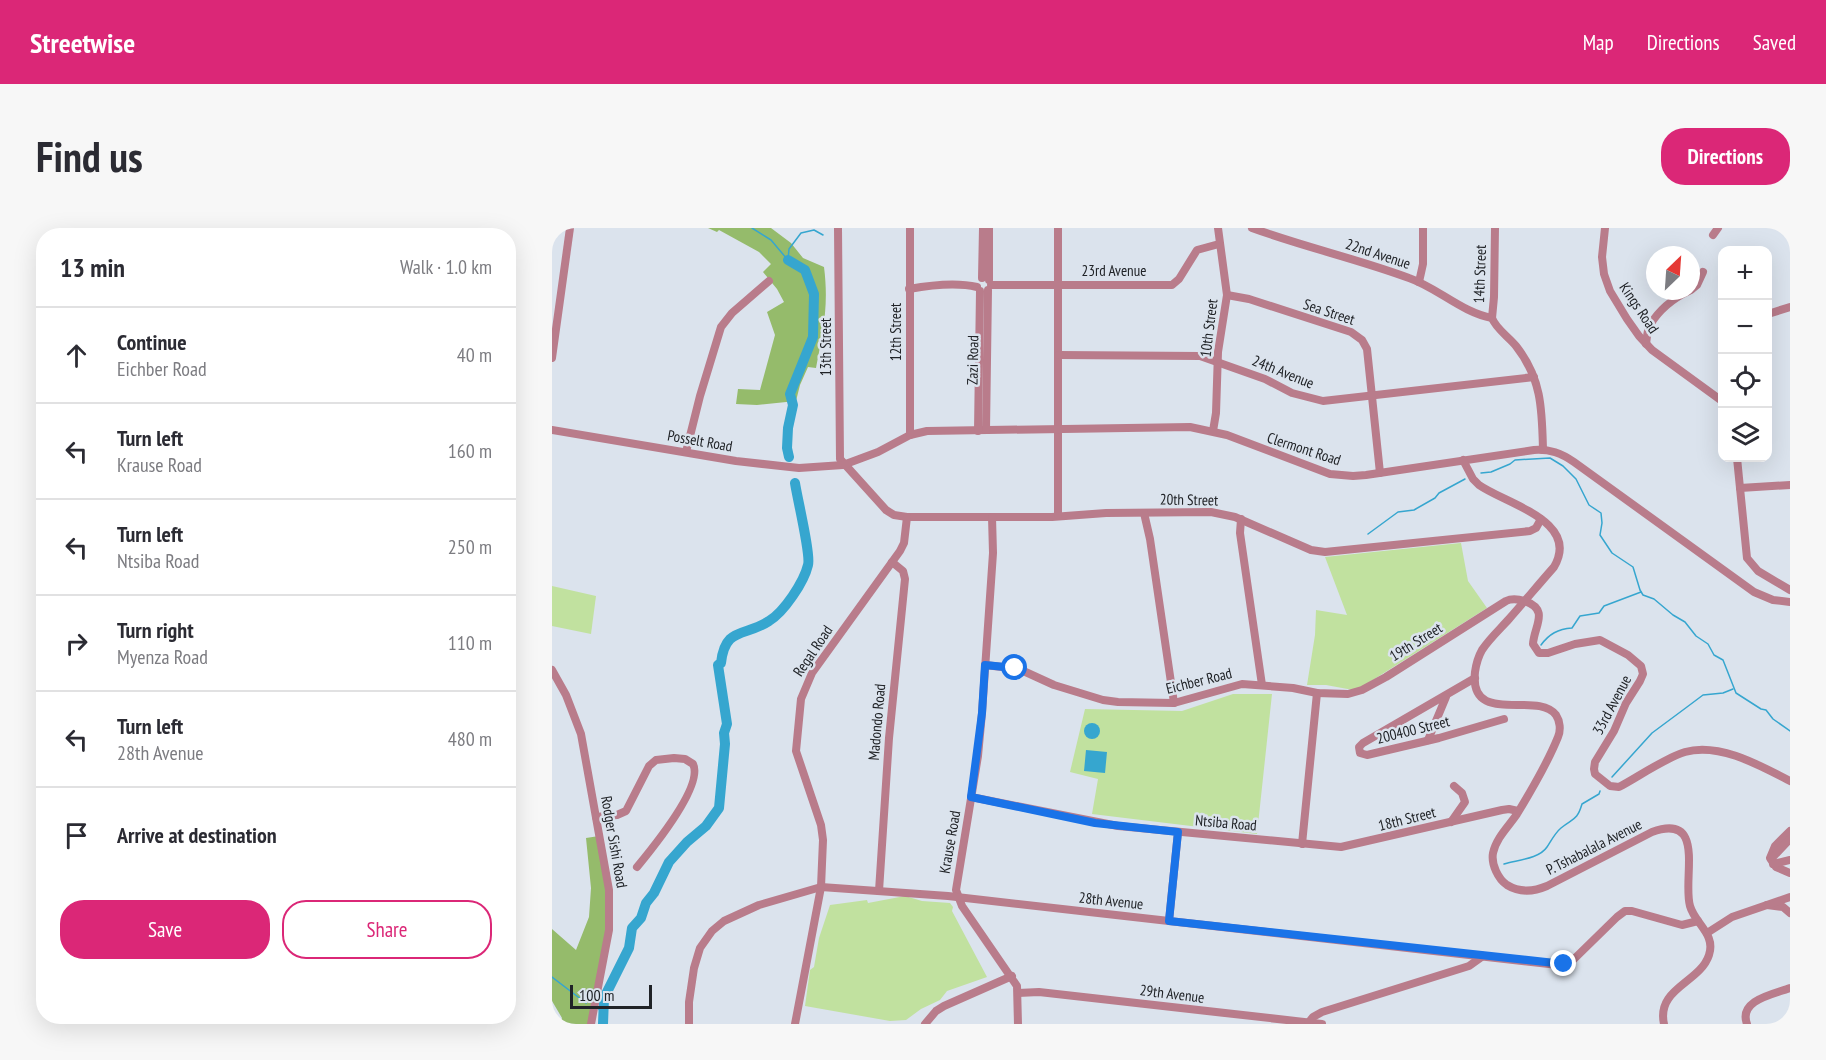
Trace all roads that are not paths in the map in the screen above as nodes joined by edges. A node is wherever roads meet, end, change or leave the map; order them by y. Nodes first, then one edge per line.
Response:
1 (570, 228) edge
2 (838, 228) edge
3 (910, 228) edge
4 (983, 228) edge
5 (989, 228) edge
6 (1058, 228) edge
7 (1218, 228) edge
8 (1252, 228) edge
9 (1423, 228) edge
10 (1495, 228) edge
11 (1605, 228) edge
12 (1219, 244) junction
13 (1703, 272) dead end
14 (1700, 278) edge
15 (769, 281) dead end
16 (1419, 282) junction
17 (984, 285) junction
18 (1059, 286) junction
19 (909, 289) junction
20 (1227, 295) junction
21 (1672, 300) edge
22 (1790, 307) edge
23 (1772, 312) edge
24 (1491, 318) junction
25 (1646, 344) junction
26 (1059, 355) junction
27 (552, 358) edge
28 (1218, 362) junction
29 (1534, 377) junction
30 (1372, 395) junction
31 (1718, 399) edge
32 (552, 430) edge
33 (982, 430) junction
34 (1058, 430) junction
35 (1213, 431) junction
36 (910, 435) junction
37 (1544, 450) junction
38 (686, 452) junction
39 (1463, 460) junction
40 (1737, 462) edge
41 (843, 465) junction
42 (1380, 473) junction
43 (1790, 485) edge
44 (1740, 488) junction
45 (1144, 513) junction
46 (1058, 515) junction
47 (907, 517) junction
48 (992, 517) junction
49 (1241, 519) junction
50 (1541, 519) junction
51 (892, 562) junction
52 (1778, 583) junction
53 (1790, 590) edge
54 (1773, 600) junction
55 (1524, 601) junction
56 (1790, 602) edge
57 (985, 665) junction
58 (552, 670) edge
59 (1475, 678) junction
60 (1262, 685) junction
61 (1317, 693) junction
62 (1446, 696) junction
63 (1174, 703) junction
64 (1504, 719) dead end
65 (1428, 740) junction
66 (1790, 781) edge
67 (1454, 786) dead end
68 (971, 797) junction
69 (1518, 811) junction
70 (596, 817) junction
71 (1451, 822) junction
72 (1790, 831) edge
73 (1178, 832) junction
74 (1790, 839) edge
75 (1302, 844) junction
76 (1790, 860) edge
77 (1772, 862) junction
78 (637, 867) dead end
79 (1790, 873) edge
80 (821, 887) junction
81 (879, 891) junction
82 (1790, 897) edge
83 (957, 899) junction
84 (1766, 904) junction
85 (1790, 913) edge
86 (1169, 921) junction
87 (1698, 921) junction
88 (1707, 933) junction
89 (1483, 956) junction
90 (1012, 976) junction
91 (1790, 988) edge
92 (1018, 993) junction
93 (1309, 1022) junction
94 (591, 1024) edge
95 (689, 1024) edge
96 (795, 1024) edge
97 (925, 1024) edge
98 (1018, 1024) edge
99 (1323, 1024) edge
100 (1664, 1024) edge
101 (1748, 1024) edge

1 - 27 street
2 - 41 street, 13th Street
3 - 19 street, 12th Street
4 - 17 street, Zazi Road
5 - 17 street, Zazi Road
6 - 18 street
7 - 12 street, 10th Street
8 - 16 street, 22nd Avenue
9 - 16 street
10 - 24 street, 14th Street
11 - 25 street, Kings Road
12 - 18 street, 23rd Avenue
12 - 20 street, 10th Street
13 - 14 street
15 - 38 street
16 - 24 street, 22nd Avenue
17 - 18 street, 23rd Avenue
17 - 19 street, 23rd Avenue
17 - 33 street, Zazi Road
18 - 26 street
19 - 36 street, 12th Street
20 - 28 street, 10th Street
20 - 30 street, Sea Street
21 - 25 street
22 - 23 street
24 - 29 street, 14th Street
25 - 31 street, Kings Road
26 - 28 street, 24th Avenue
26 - 34 street
28 - 30 street, 24th Avenue
28 - 35 street, 10th Street
29 - 30 street, 24th Avenue
29 - 37 street, 14th Street
30 - 42 street, Sea Street
32 - 38 street, Posselt Road
33 - 34 street, Clermont Road
33 - 36 street, Clermont Road
34 - 35 street, Clermont Road
34 - 46 street
35 - 42 street, Clermont Road
36 - 41 street, Clermont Road
37 - 39 street, Clermont Road
37 - 54 street, Clermont Road
38 - 41 street, Posselt Road
39 - 42 street, Clermont Road
39 - 50 street
40 - 44 street
41 - 47 street, 20th Street
43 - 44 street
44 - 52 street
45 - 46 street, 20th Street
45 - 49 street, 20th Street
45 - 63 street
46 - 48 street, 20th Street
47 - 48 street, 20th Street
47 - 51 street, Regal Road
48 - 57 street, Krause Road
49 - 50 street, 20th Street
49 - 60 street
50 - 55 street
51 - 80 street, Regal Road
51 - 81 street, Madondo Road
52 - 53 street
52 - 54 street
54 - 56 street, Clermont Road
55 - 59 street
55 - 61 street, 19th Street
55 - 66 street, 33rd Avenue
57 - 63 street, Eichber Road
57 - 68 street, Krause Road
58 - 70 street, Rodger Sishi Road
59 - 62 street, 200400 Street
59 - 69 street, P. Tshabalala Avenue
60 - 61 street, Eichber Road
60 - 63 street, Eichber Road
61 - 75 street
62 - 65 street
62 - 65 street, 200400 Street
64 - 65 street, 200400 Street
67 - 71 street
68 - 73 street, Ntsiba Road
68 - 83 street, Krause Road
69 - 71 street, 18th Street
69 - 87 street, P. Tshabalala Avenue
70 - 78 street
70 - 94 street, Rodger Sishi Road
71 - 75 street, 18th Street
72 - 77 street
73 - 75 street, Ntsiba Road
73 - 86 street
74 - 77 street
76 - 77 street
77 - 79 street
80 - 81 street, 28th Avenue
80 - 95 street, 28th Avenue
80 - 96 street, Regal Road
81 - 83 street, 28th Avenue
82 - 84 street
83 - 86 street, 28th Avenue
83 - 90 street
84 - 85 street
84 - 88 street
86 - 89 street, 28th Avenue
87 - 88 street, P. Tshabalala Avenue
87 - 89 street, 28th Avenue
88 - 100 street
89 - 93 street
90 - 92 street
90 - 97 street
91 - 101 street
92 - 93 street, 29th Avenue
92 - 98 street
93 - 99 street, 29th Avenue

